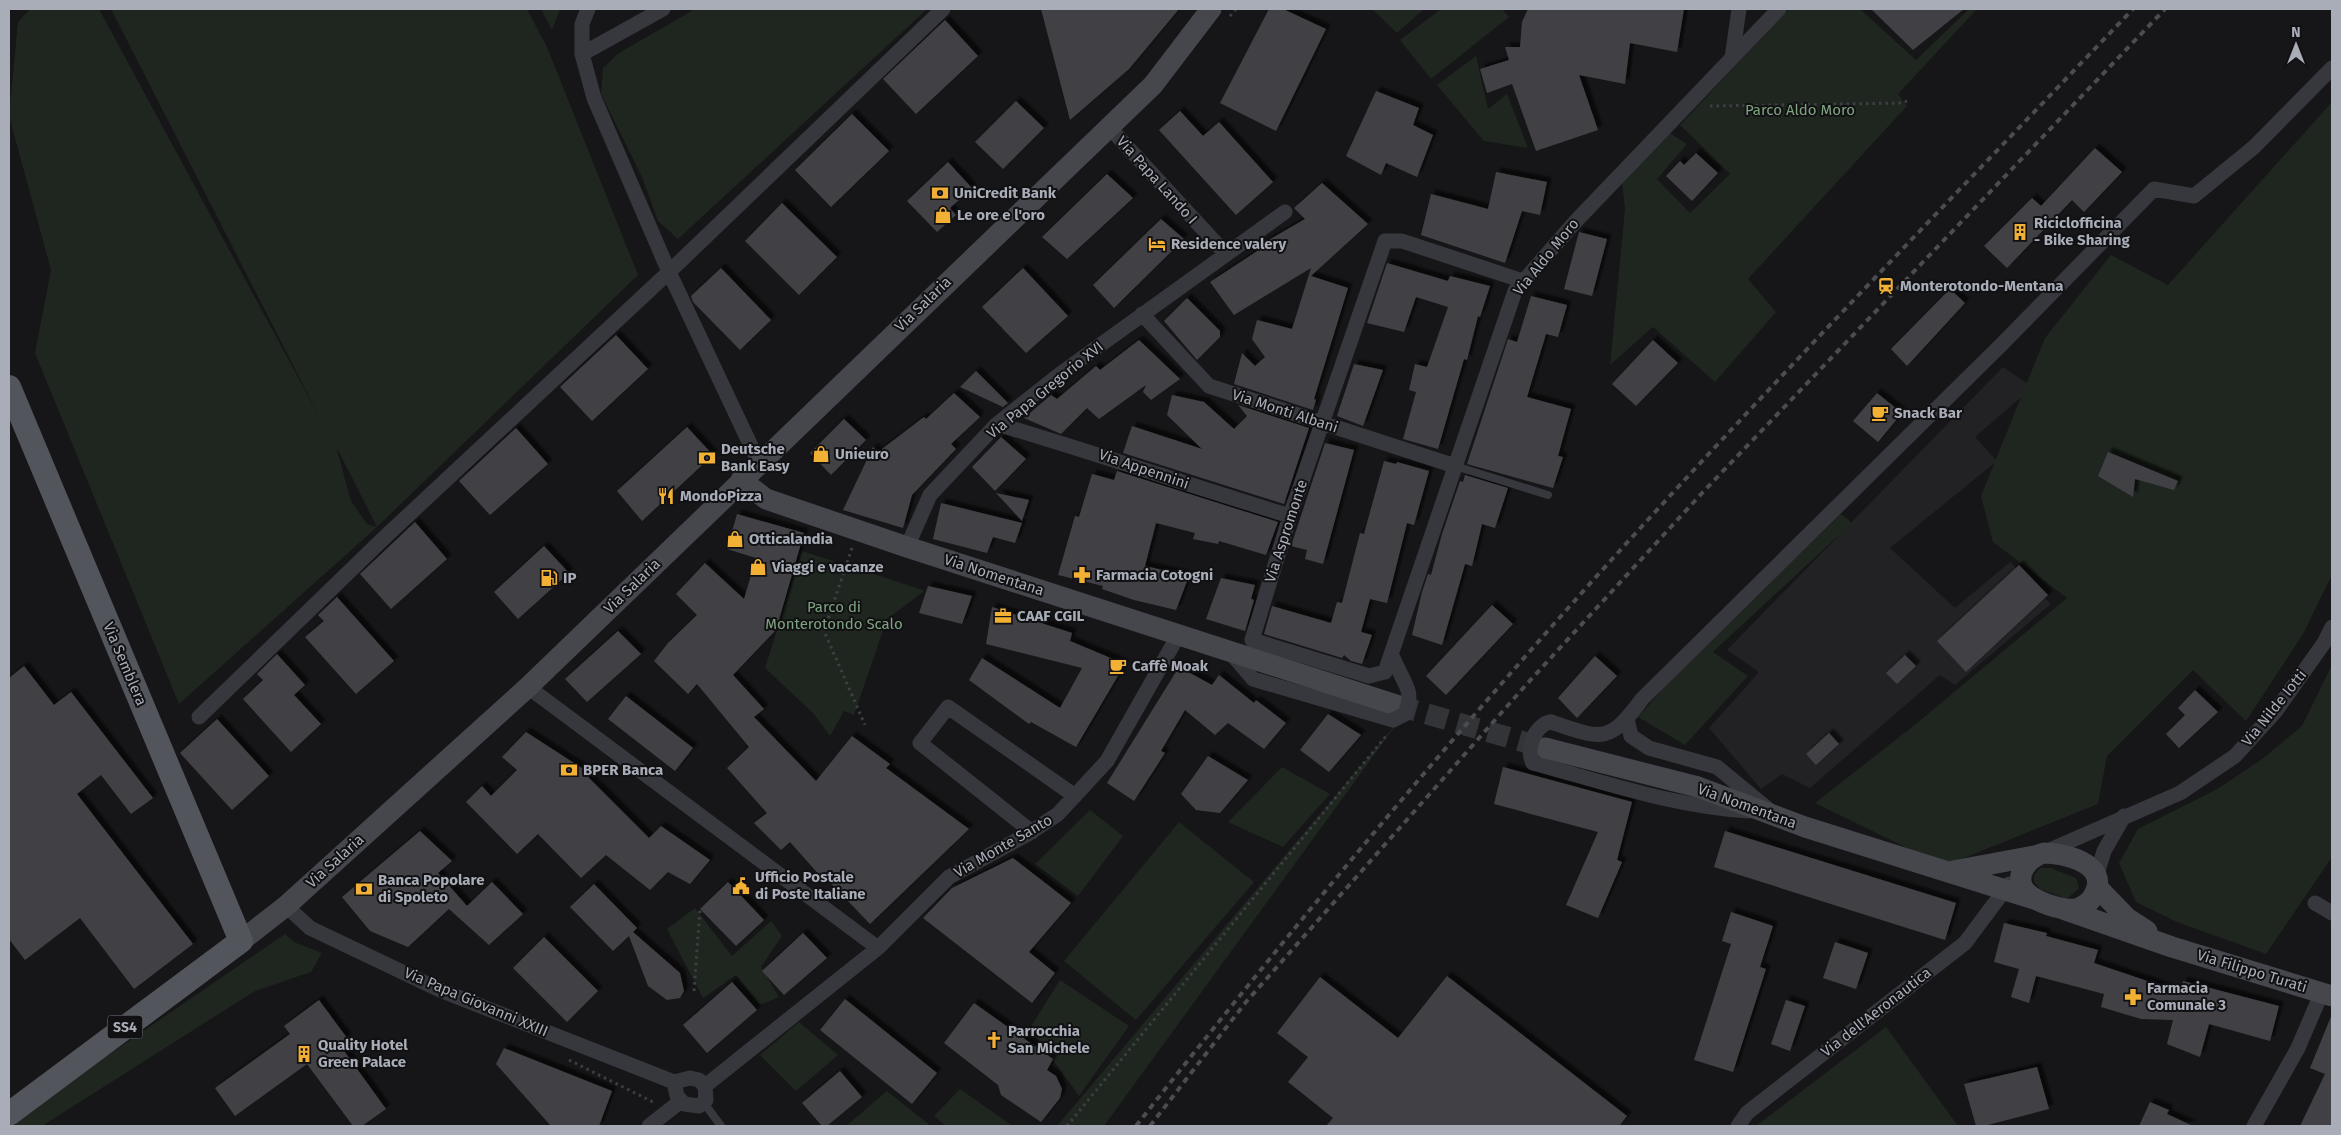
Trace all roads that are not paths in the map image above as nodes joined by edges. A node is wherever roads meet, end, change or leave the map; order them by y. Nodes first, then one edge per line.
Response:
1 (588, 9) edge
2 (663, 9) edge
3 (943, 9) edge
4 (1739, 9) edge
5 (1778, 9) edge
6 (1218, 16) edge
7 (582, 54) junction
8 (1732, 58) junction
9 (2332, 68) edge
10 (1109, 127) junction
11 (1285, 212) dead end
12 (1226, 254) junction
13 (670, 272) junction
14 (1524, 281) junction
15 (1142, 314) junction
16 (9, 388) edge
17 (1322, 423) junction
18 (997, 424) junction
19 (759, 463) junction
20 (1456, 466) junction
21 (741, 480) junction
22 (1548, 495) dead end
23 (1290, 516) junction
24 (907, 547) junction
25 (2332, 627) edge
26 (1179, 634) junction
27 (1252, 640) junction
28 (1229, 651) junction
29 (1392, 656) junction
30 (528, 687) junction
31 (1396, 714) joint
32 (199, 717) dead end
33 (1627, 718) junction
34 (1539, 756) joint
35 (1075, 796) junction
36 (2124, 816) junction
37 (1781, 819) junction
38 (1032, 832) junction
39 (2034, 858) junction
40 (1947, 872) junction
41 (2097, 882) junction
42 (2005, 890) junction
43 (2040, 901) junction
44 (2315, 903) dead end
45 (286, 906) junction
46 (2063, 909) junction
47 (2332, 913) edge
48 (241, 941) junction
49 (2172, 947) junction
50 (878, 948) junction
51 (2327, 994) edge
52 (674, 1082) junction
53 (705, 1086) junction
54 (681, 1101) junction
55 (704, 1103) junction
56 (9, 1114) edge
57 (649, 1126) edge
58 (721, 1126) edge
59 (1738, 1126) edge
60 (2254, 1126) edge

1 - 7 street
2 - 7 street
3 - 13 street
4 - 8 street
5 - 8 street, Via Aldo Moro
6 - 10 main road, Via Salaria / SS4
7 - 13 street
8 - 14 street, Via Aldo Moro
9 - 33 street
10 - 12 street, Via Papa Lando I
10 - 19 main road, Via Salaria / SS4
11 - 12 street
12 - 15 street
13 - 19 street
13 - 32 street
14 - 17 street, Via Aspromonte
14 - 20 street, Via Aldo Moro
15 - 17 street, Via Monti Albani
15 - 18 street, Via Papa Gregorio XVI
16 - 48 main road, Via Semblera
17 - 20 street, Via Monti Albani
17 - 23 street, Via Aspromonte
18 - 23 street, Via Appennini
18 - 24 street, Via Papa Gregorio XVI
19 - 21 main road, Via Salaria / SS4
20 - 22 lane
20 - 29 street, Via Aldo Moro
21 - 24 main road, Via Nomentana
21 - 30 main road, Via Salaria / SS4
23 - 27 street, Via Aspromonte
24 - 26 main road, Via Nomentana
25 - 36 street, Via Nilde Iotti
26 - 28 main road, Via Nomentana
26 - 35 street, Via Monte Santo
27 - 28 street
27 - 29 street
28 - 31 main road, Via Nomentana
29 - 31 street, bridge
30 - 45 main road, Via Salaria / SS4
30 - 50 street
33 - 34 street, bridge
33 - 37 street
34 - 37 main road, Via Nomentana
35 - 38 street, Via Monte Santo
35 - 38 street
36 - 39 street, Via Nilde Iotti
36 - 41 street
37 - 40 main road, Via Nomentana
38 - 50 street, Via Monte Santo
39 - 40 main road, Via Nomentana
39 - 41 main road
39 - 42 street, Via dell'Aeronautica
39 - 43 main road
40 - 42 main road, Via Nomentana
41 - 46 main road
41 - 49 main road, Via Filippo Turati
42 - 43 main road, Via Nomentana
42 - 59 street, Via dell'Aeronautica
43 - 46 main road
44 - 47 street
45 - 48 main road, Via Salaria / SS4
45 - 52 street, Via Papa Giovanni XXIII
46 - 49 main road, Via Filippo Turati
48 - 56 main road, Via Salaria / SS4
49 - 51 main road, Via Filippo Turati
50 - 53 street, Via Monte Santo
51 - 60 street
52 - 53 street
52 - 54 street
53 - 55 street
54 - 55 street
54 - 57 street
55 - 58 lane

